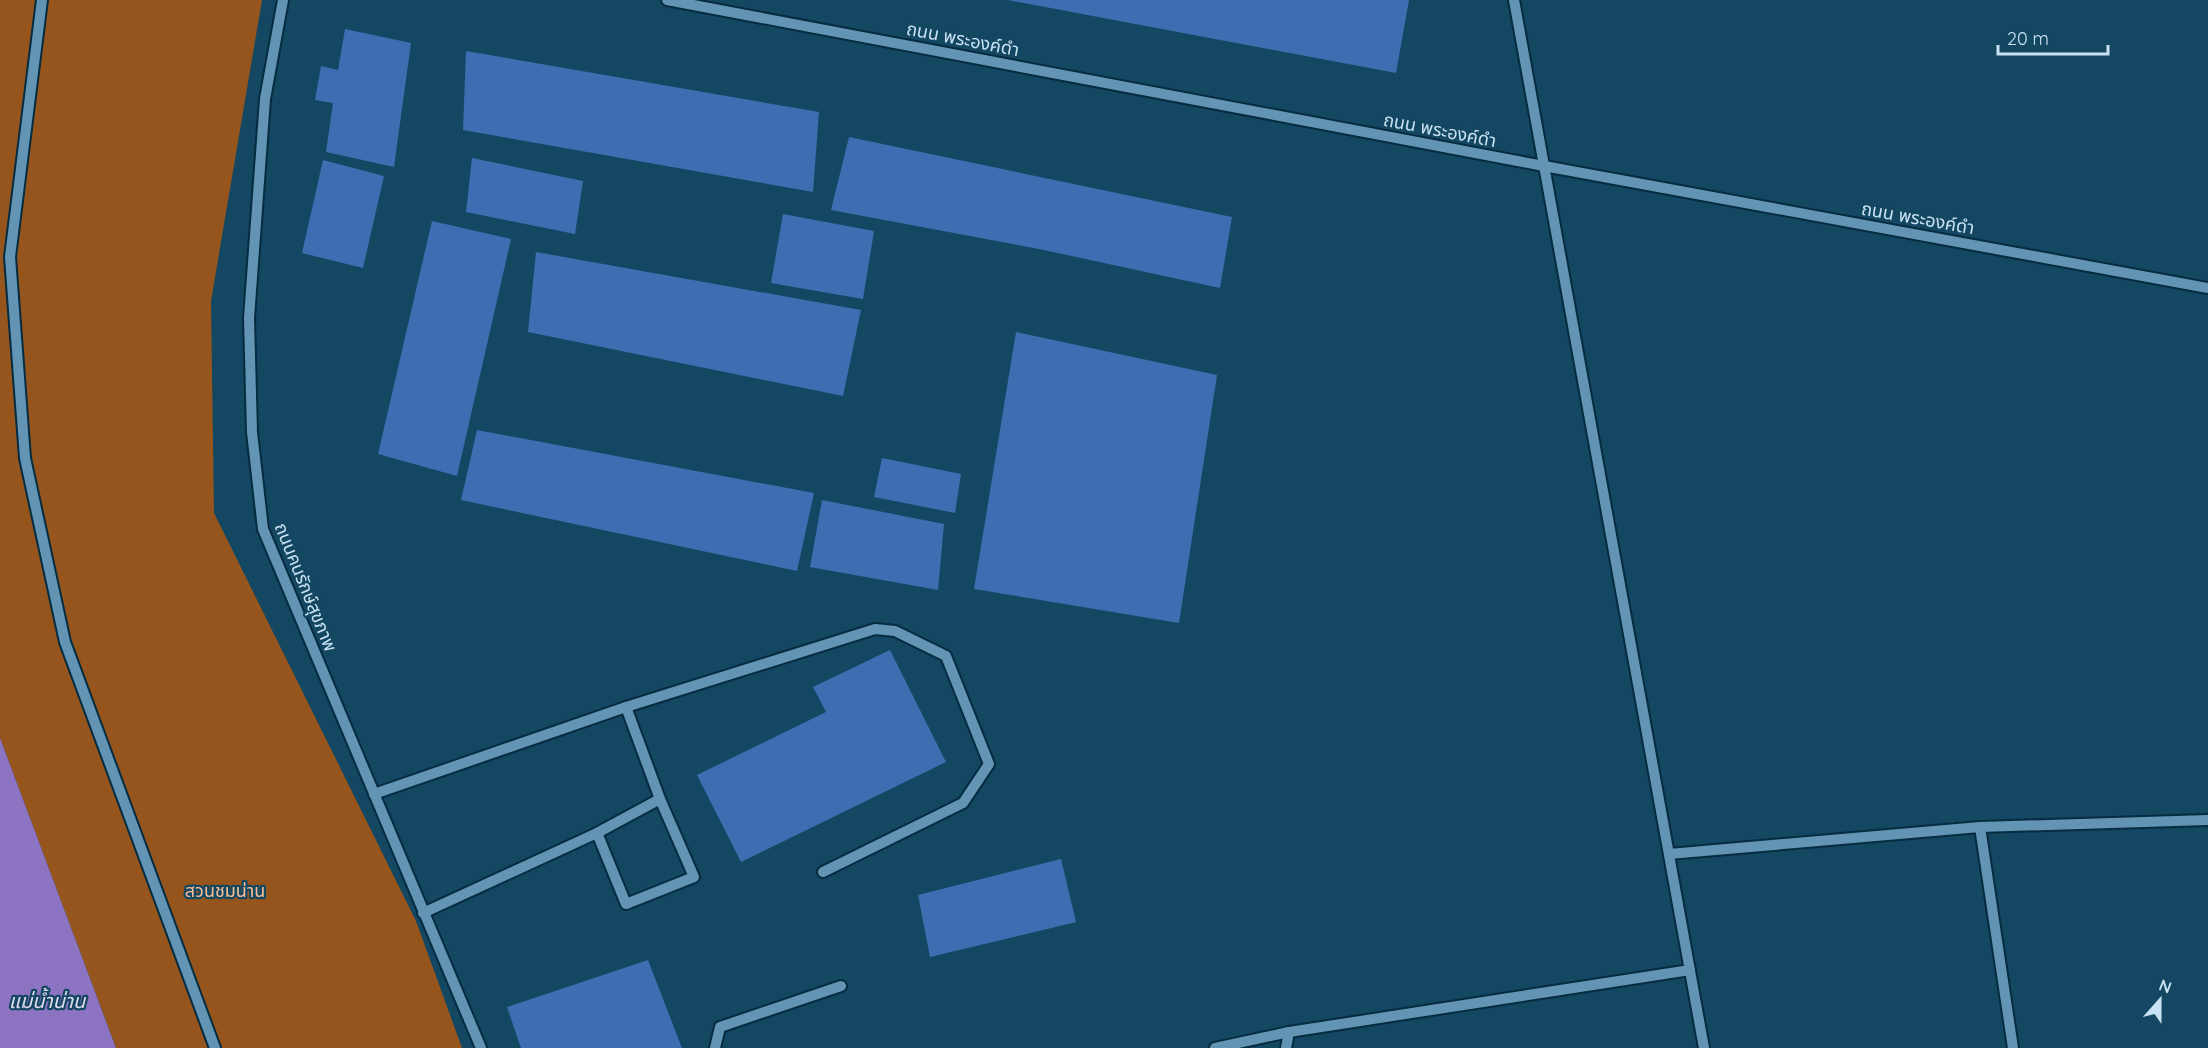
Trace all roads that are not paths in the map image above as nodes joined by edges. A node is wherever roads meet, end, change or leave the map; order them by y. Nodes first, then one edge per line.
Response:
1 (42, 0) edge
2 (283, 0) edge
3 (667, 0) edge
4 (1514, 0) edge
5 (702, 3) edge
6 (1544, 166) junction
7 (2208, 288) edge
8 (626, 707) junction
9 (374, 794) junction
10 (660, 799) junction
11 (2208, 820) edge
12 (1980, 827) junction
13 (597, 833) junction
14 (1669, 854) junction
15 (823, 872) dead end
16 (423, 912) junction
17 (1690, 970) junction
18 (840, 986) dead end
19 (1289, 1032) junction
20 (214, 1048) edge
21 (481, 1048) edge
22 (715, 1048) edge
23 (1215, 1048) edge
24 (1286, 1048) edge
25 (1704, 1048) edge
26 (2013, 1048) edge

1 - 20 street
2 - 9 street, ถนนคนรักษ์สุขภาพ
3 - 5 street, ถนน พระองค์ดำ
4 - 6 street
5 - 6 street, ถนน พระองค์ดำ
6 - 7 street, ถนน พระองค์ดำ
6 - 14 street
8 - 9 street
8 - 10 street
8 - 15 street
9 - 16 street, ถนนคนรักษ์สุขภาพ
10 - 13 street
10 - 13 street
11 - 12 street
12 - 14 street
12 - 26 street
13 - 16 street
14 - 17 street
16 - 21 street, ถนนคนรักษ์สุขภาพ
17 - 19 street
17 - 25 street
18 - 22 street
19 - 23 street
19 - 24 street

